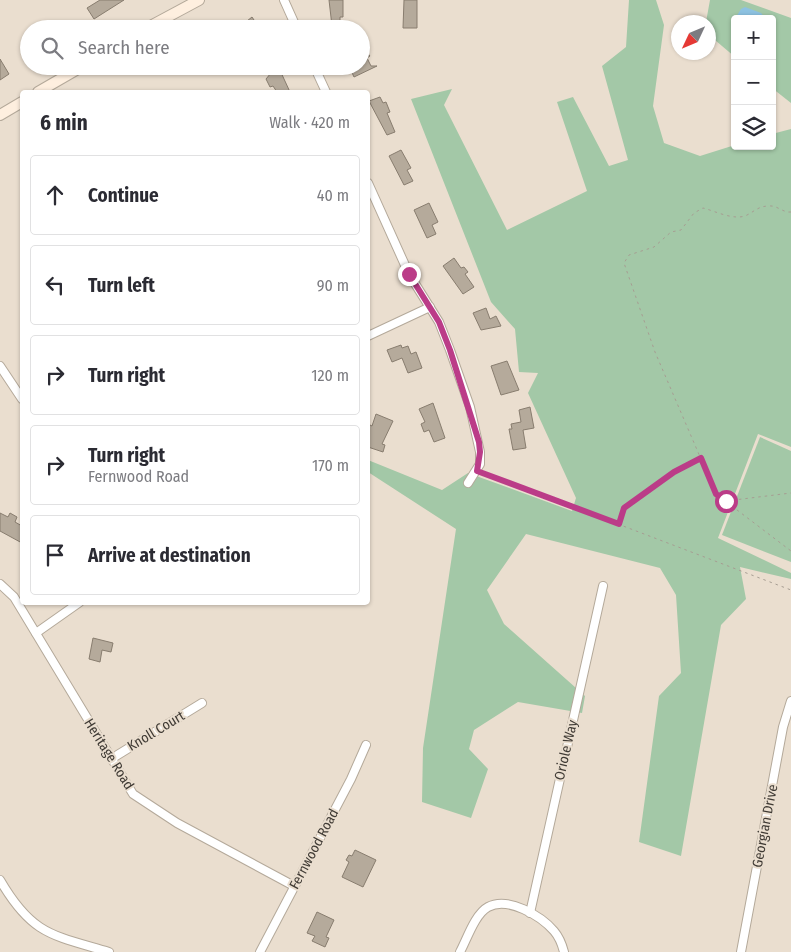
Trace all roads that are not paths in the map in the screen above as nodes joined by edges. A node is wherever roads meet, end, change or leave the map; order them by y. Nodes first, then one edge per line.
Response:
1 (199, 0) edge
2 (284, 0) edge
3 (162, 20) edge
4 (293, 20) edge
5 (67, 75) edge
6 (318, 75) edge
7 (41, 90) edge
8 (325, 90) edge
9 (20, 103) edge
10 (0, 115) edge
11 (370, 187) edge
12 (430, 307) junction
13 (370, 335) edge
14 (0, 366) edge
15 (20, 396) edge
16 (468, 483) dead end
17 (0, 584) edge
18 (603, 586) dead end
19 (76, 605) edge
20 (36, 634) junction
21 (791, 701) edge
22 (202, 703) dead end
23 (789, 716) edge
24 (366, 745) dead end
25 (111, 759) junction
26 (0, 880) edge
27 (294, 886) junction
28 (530, 913) junction
29 (109, 952) edge
30 (260, 952) edge
31 (460, 952) edge
32 (564, 952) edge
33 (741, 952) edge

1 - 3 main road
2 - 4 street
5 - 7 main road
6 - 8 street
9 - 10 main road
11 - 12 street
12 - 13 street
12 - 16 street
14 - 15 street
17 - 20 street, Heritage Road
18 - 28 street, Oriole Way
19 - 20 street
20 - 25 street, Heritage Road
21 - 23 street, Georgian Drive
22 - 25 street, Knoll Court
23 - 33 street, Georgian Drive
24 - 27 street, Fernwood Road
25 - 27 street, Heritage Road
26 - 29 street
27 - 30 street, Fernwood Road
28 - 31 street
28 - 32 street

